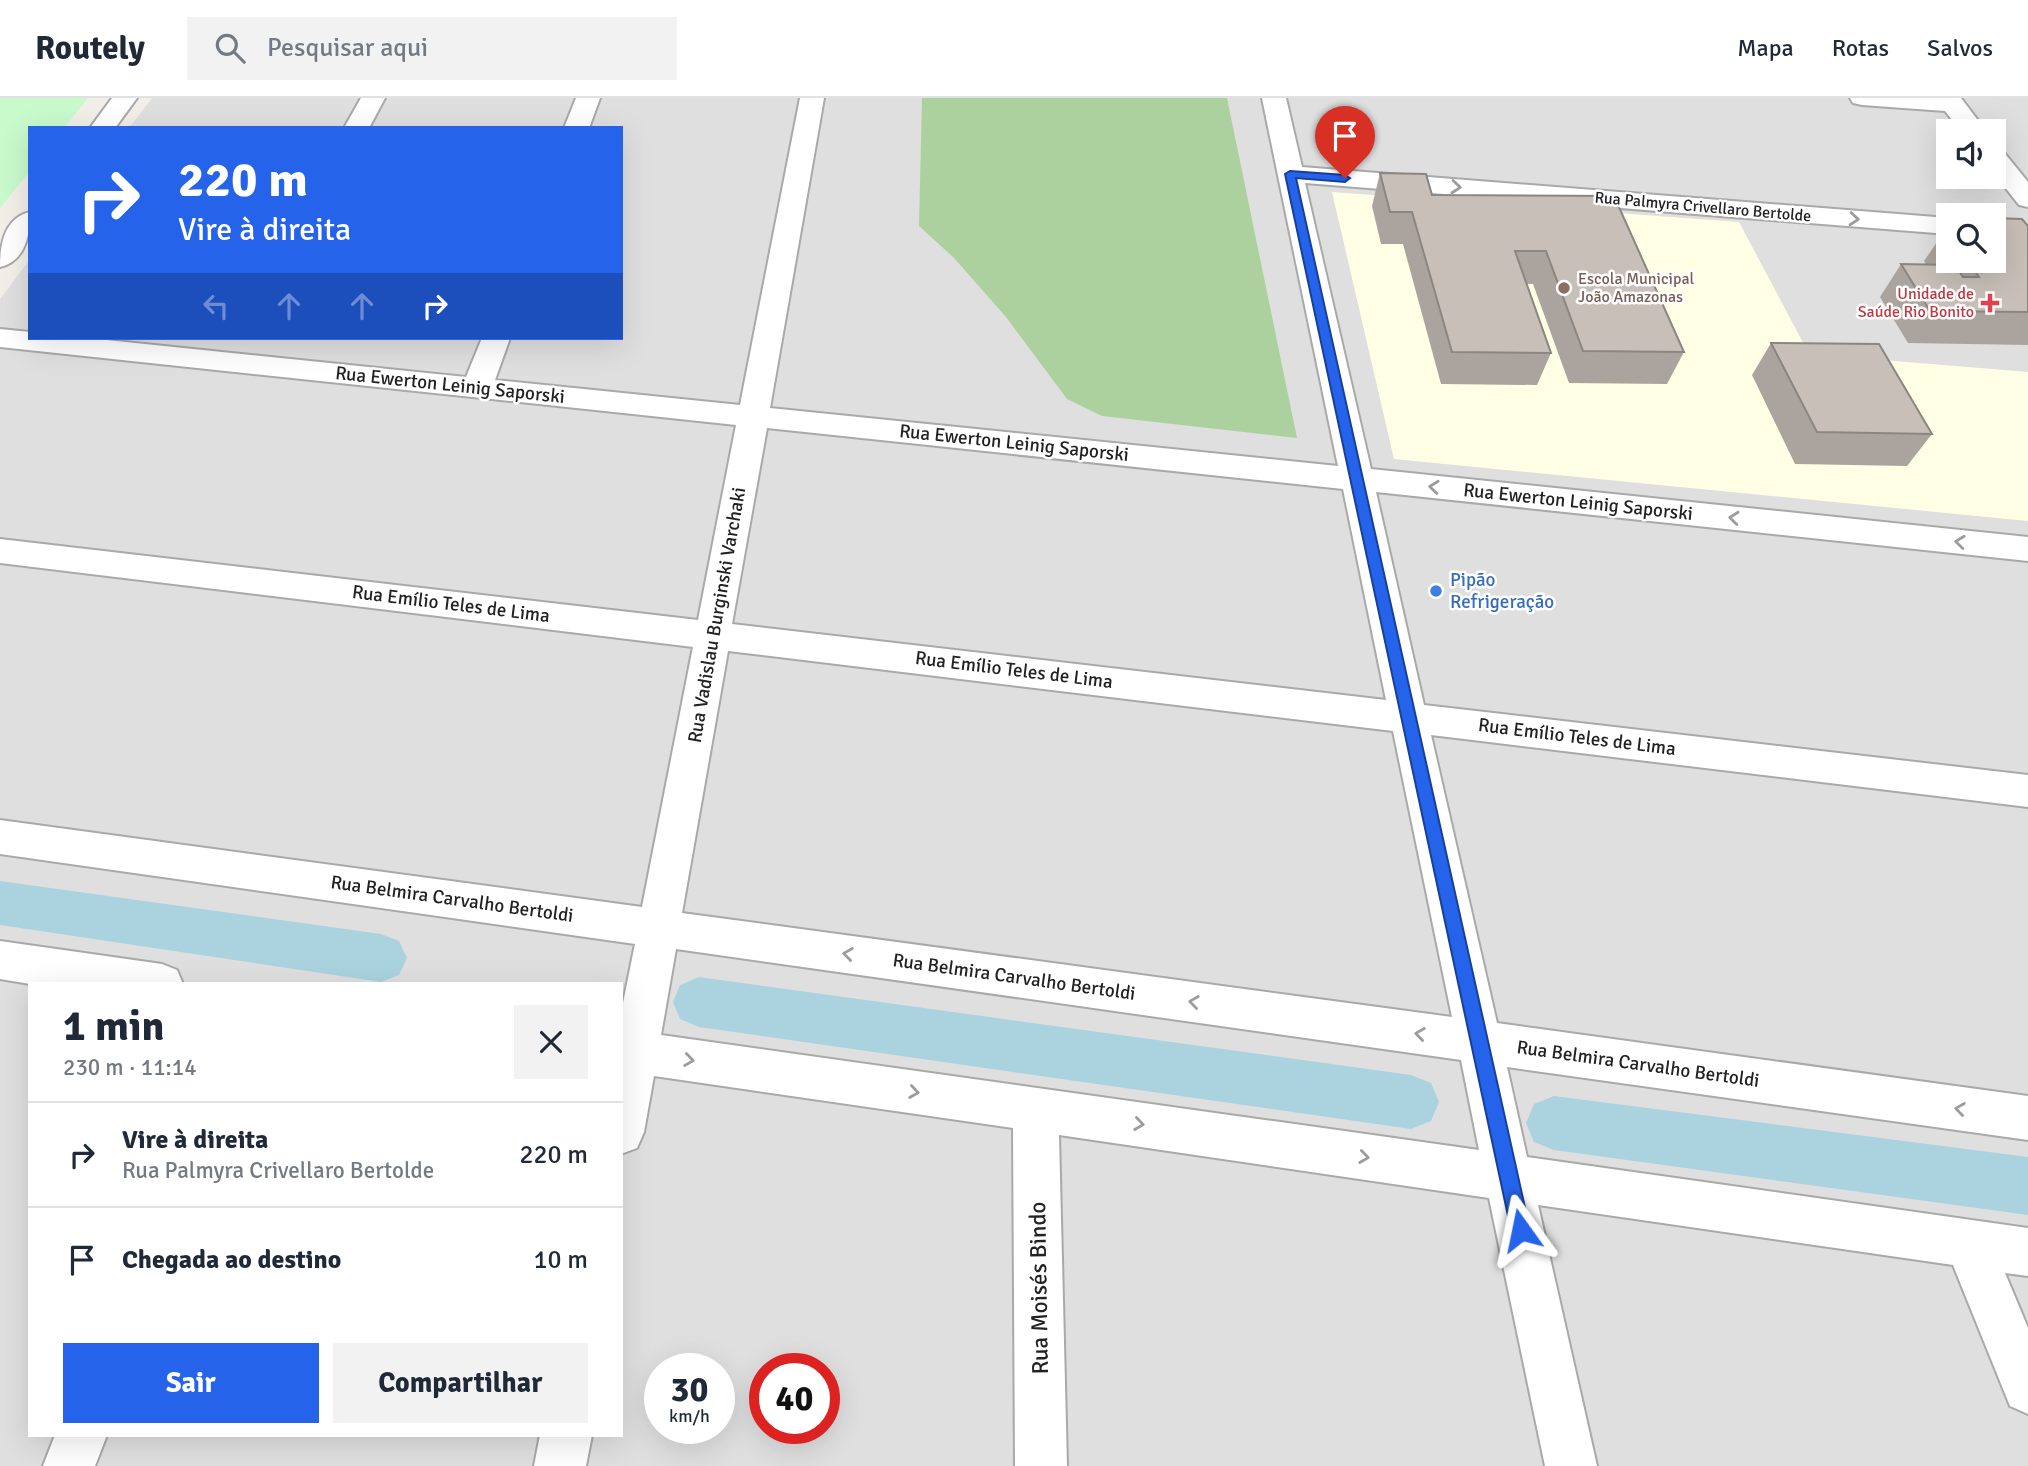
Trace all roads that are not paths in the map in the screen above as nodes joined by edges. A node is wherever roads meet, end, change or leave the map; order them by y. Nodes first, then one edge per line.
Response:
1 (125, 98) edge
2 (373, 98) edge
3 (588, 98) edge
4 (812, 98) edge
5 (1274, 98) edge
6 (1862, 98) edge
7 (1950, 101) edge
8 (1964, 119) edge
9 (104, 126) edge
10 (357, 126) edge
11 (577, 126) edge
12 (2006, 171) edge
13 (1290, 174) junction
14 (2028, 199) edge
15 (28, 223) edge
16 (1936, 225) edge
17 (0, 259) edge
18 (0, 338) edge
19 (28, 339) edge
20 (42, 340) edge
21 (495, 340) edge
22 (230, 349) edge
23 (477, 388) junction
24 (754, 416) junction
25 (1356, 479) junction
26 (2028, 549) edge
27 (0, 551) edge
28 (713, 635) junction
29 (1409, 717) junction
30 (2028, 791) edge
31 (0, 837) edge
32 (659, 928) junction
33 (0, 960) edge
34 (148, 982) edge
35 (1479, 1042) junction
36 (629, 1051) edge
37 (1036, 1109) junction
38 (623, 1112) edge
39 (2028, 1118) edge
40 (1509, 1178) junction
41 (1968, 1244) junction
42 (2028, 1252) edge
43 (2028, 1388) edge
44 (80, 1437) edge
45 (566, 1437) edge
46 (69, 1466) edge
47 (560, 1466) edge
48 (1041, 1466) edge
49 (1571, 1466) edge

1 - 9 street
2 - 10 street
3 - 11 street
4 - 24 street, Rua Vadislau Burginski Varchaki
5 - 13 street
6 - 7 street
7 - 8 street
12 - 14 street
13 -> 16 street, Rua Palmyra Crivellaro Bertolde
13 - 25 street
15 - 17 street
18 - 19 street, Rua Ewerton Leinig Saporski
20 - 22 street, Rua Ewerton Leinig Saporski
21 - 23 street
22 - 23 street, Rua Ewerton Leinig Saporski
23 - 24 street, Rua Ewerton Leinig Saporski
24 - 25 street, Rua Ewerton Leinig Saporski
24 - 28 street, Rua Vadislau Burginski Varchaki
26 -> 25 street, Rua Ewerton Leinig Saporski
25 - 29 street
27 - 28 street, Rua Emílio Teles de Lima
28 - 29 street, Rua Emílio Teles de Lima
28 - 32 street, Rua Vadislau Burginski Varchaki
29 - 30 street, Rua Emílio Teles de Lima
29 - 35 street
31 - 32 street, Rua Belmira Carvalho Bertoldi
35 -> 32 street, Rua Belmira Carvalho Bertoldi
32 - 36 street, Rua Vadislau Burginski Varchaki
33 - 34 street
39 -> 35 street, Rua Belmira Carvalho Bertoldi
35 - 40 street
36 -> 37 street
36 - 38 street, Rua Vadislau Burginski Varchaki
37 -> 40 street
37 - 48 street, Rua Moisés Bindo
40 - 41 street
40 - 49 street
41 - 42 street
41 - 43 street
44 - 46 street
45 - 47 street

